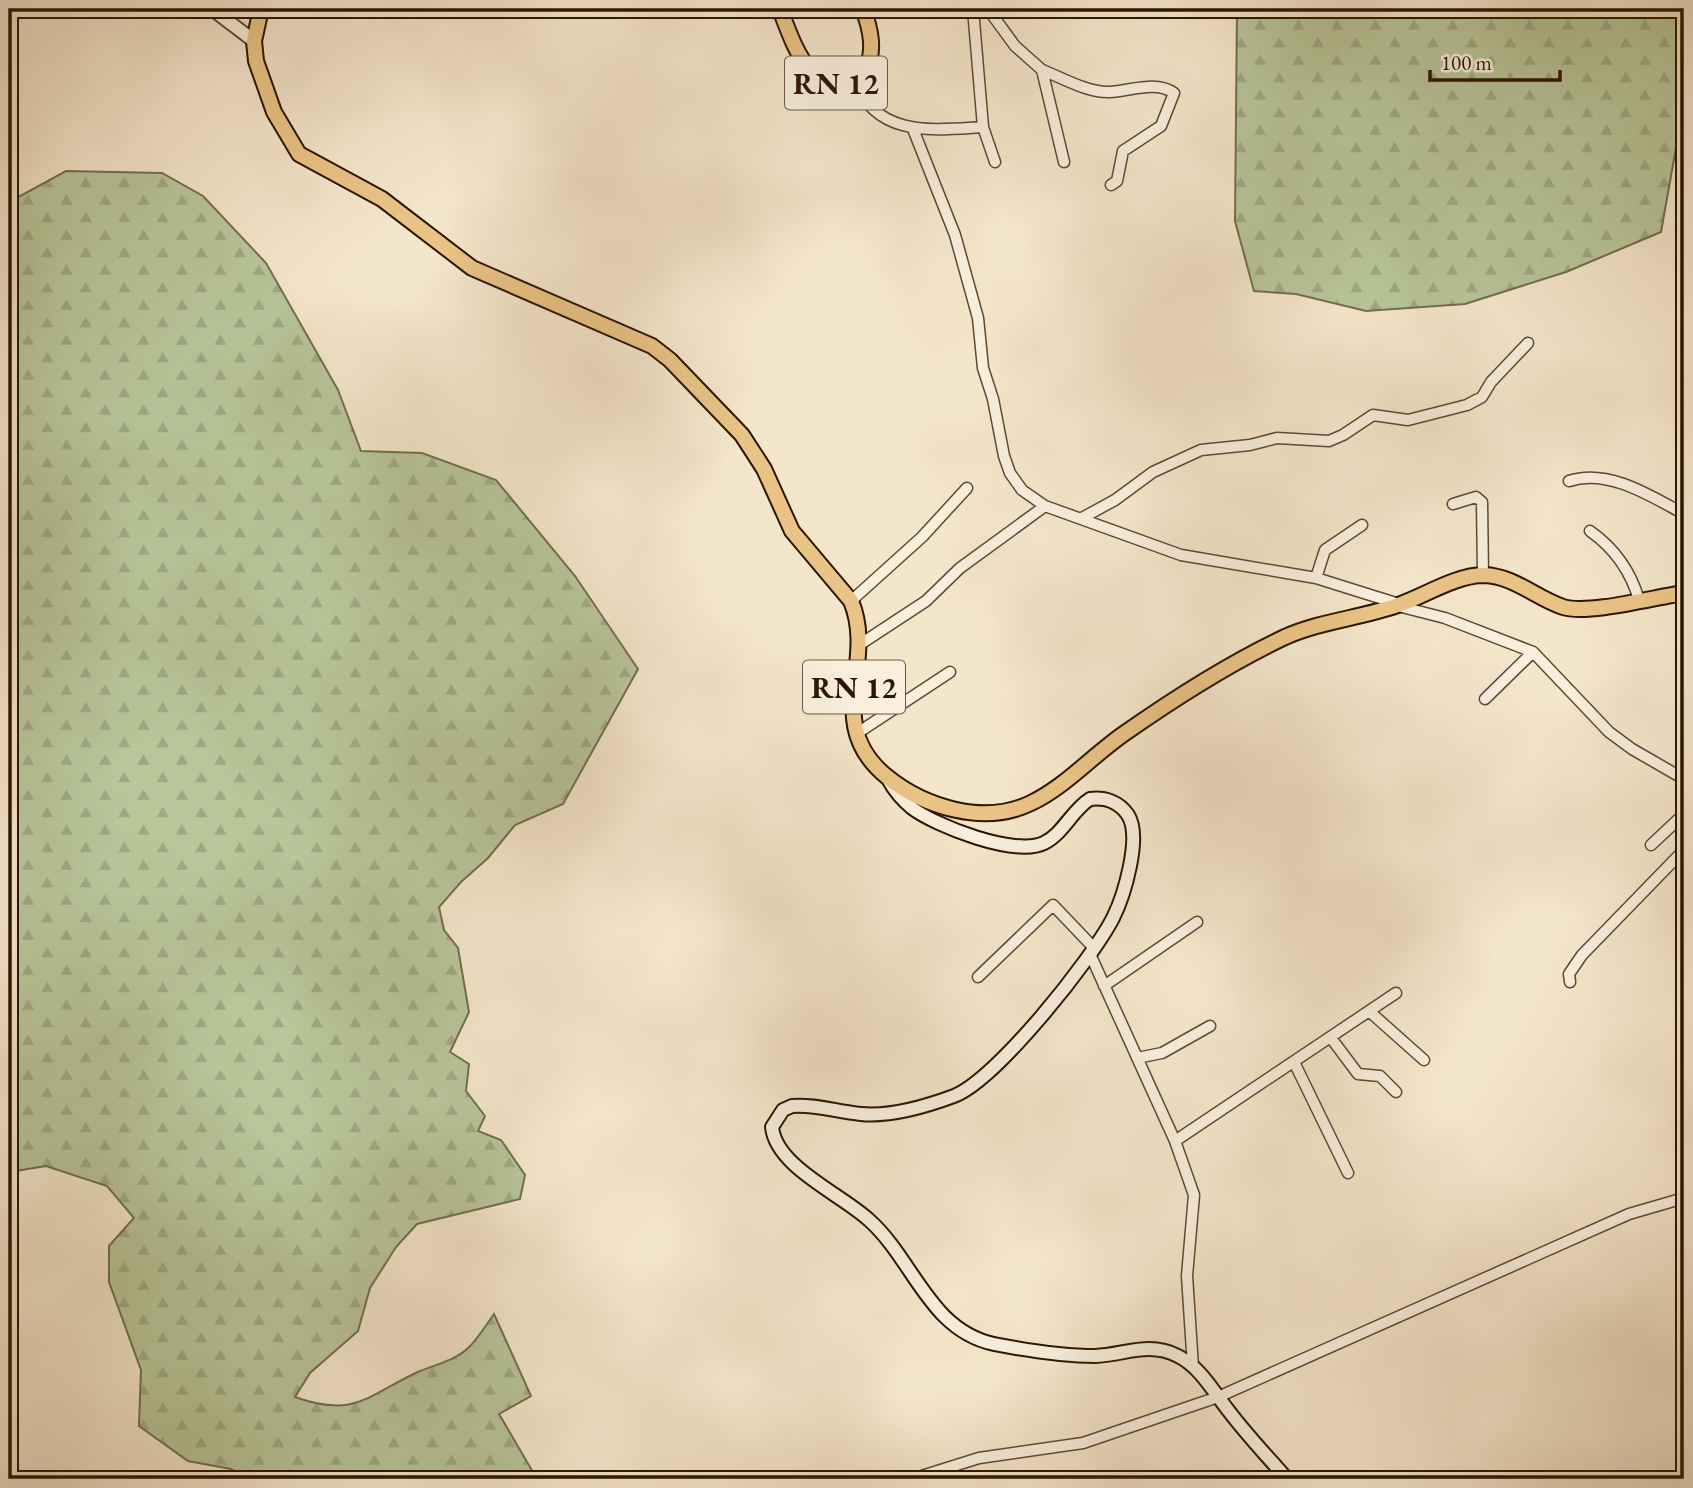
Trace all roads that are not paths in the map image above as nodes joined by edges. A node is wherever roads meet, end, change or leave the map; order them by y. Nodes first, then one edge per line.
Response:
1 (212, 9) edge
2 (261, 9) edge
3 (780, 9) edge
4 (863, 9) edge
5 (973, 9) edge
6 (988, 9) edge
7 (254, 41) junction
8 (1042, 70) junction
9 (854, 80) junction
10 (983, 127) junction
11 (914, 129) junction
12 (995, 162) dead end
13 (1064, 162) dead end
14 (1111, 185) dead end
15 (1528, 343) dead end
16 (1569, 481) dead end
17 (967, 488) dead end
18 (1453, 504) dead end
19 (1045, 506) junction
20 (1684, 514) edge
21 (1082, 518) junction
22 (1362, 525) dead end
23 (1590, 531) dead end
24 (1483, 575) junction
25 (1316, 578) junction
26 (1684, 593) edge
27 (1639, 600) junction
28 (851, 601) junction
29 (1398, 605) junction
30 (859, 645) junction
31 (1533, 652) junction
32 (950, 672) dead end
33 (1485, 699) dead end
34 (856, 734) junction
35 (886, 776) junction
36 (1684, 779) edge
37 (1684, 814) edge
38 (1651, 845) dead end
39 (1684, 850) edge
40 (1198, 922) dead end
41 (1092, 951) junction
42 (978, 977) dead end
43 (1570, 982) dead end
44 (1104, 986) junction
45 (1396, 993) dead end
46 (1370, 1012) junction
47 (1210, 1026) dead end
48 (1331, 1038) junction
49 (1137, 1058) junction
50 (1423, 1060) dead end
51 (1294, 1062) junction
52 (1396, 1092) dead end
53 (1175, 1141) junction
54 (1348, 1173) dead end
55 (1684, 1198) edge
56 (1193, 1367) junction
57 (1218, 1397) junction
58 (912, 1479) edge
59 (1287, 1479) edge

1 - 7 main road
2 - 7 main road, RN 12
3 - 9 main road, RN 12
4 - 9 main road, RN 12
5 - 10 street
6 - 8 street
7 - 28 main road, RN 12
8 - 13 street
8 - 14 street
9 - 11 street
10 - 11 street
10 - 12 street
11 - 19 street
15 - 21 street
16 - 20 street
17 - 28 street
18 - 24 street
19 - 21 street
19 - 30 street
21 - 25 street
22 - 25 street
23 - 27 street
24 - 27 main road
24 - 29 main road, RN 12
25 - 29 street
26 - 27 main road
28 - 30 main road, RN 12
29 - 31 street
29 - 35 main road, RN 12
30 - 34 main road, RN 12
31 - 33 street
31 - 36 street
32 - 34 street
34 - 35 main road, RN 12
35 - 41 main road
37 - 38 street
39 - 43 street
40 - 44 street
41 - 42 street
41 - 44 street
41 - 56 main road
44 - 49 street
45 - 46 street
46 - 48 street
46 - 50 street
47 - 49 street
48 - 51 street
48 - 52 street
49 - 53 street
51 - 53 street
51 - 54 street
53 - 56 street
55 - 57 street
56 - 57 main road
57 - 58 street
57 - 59 main road

